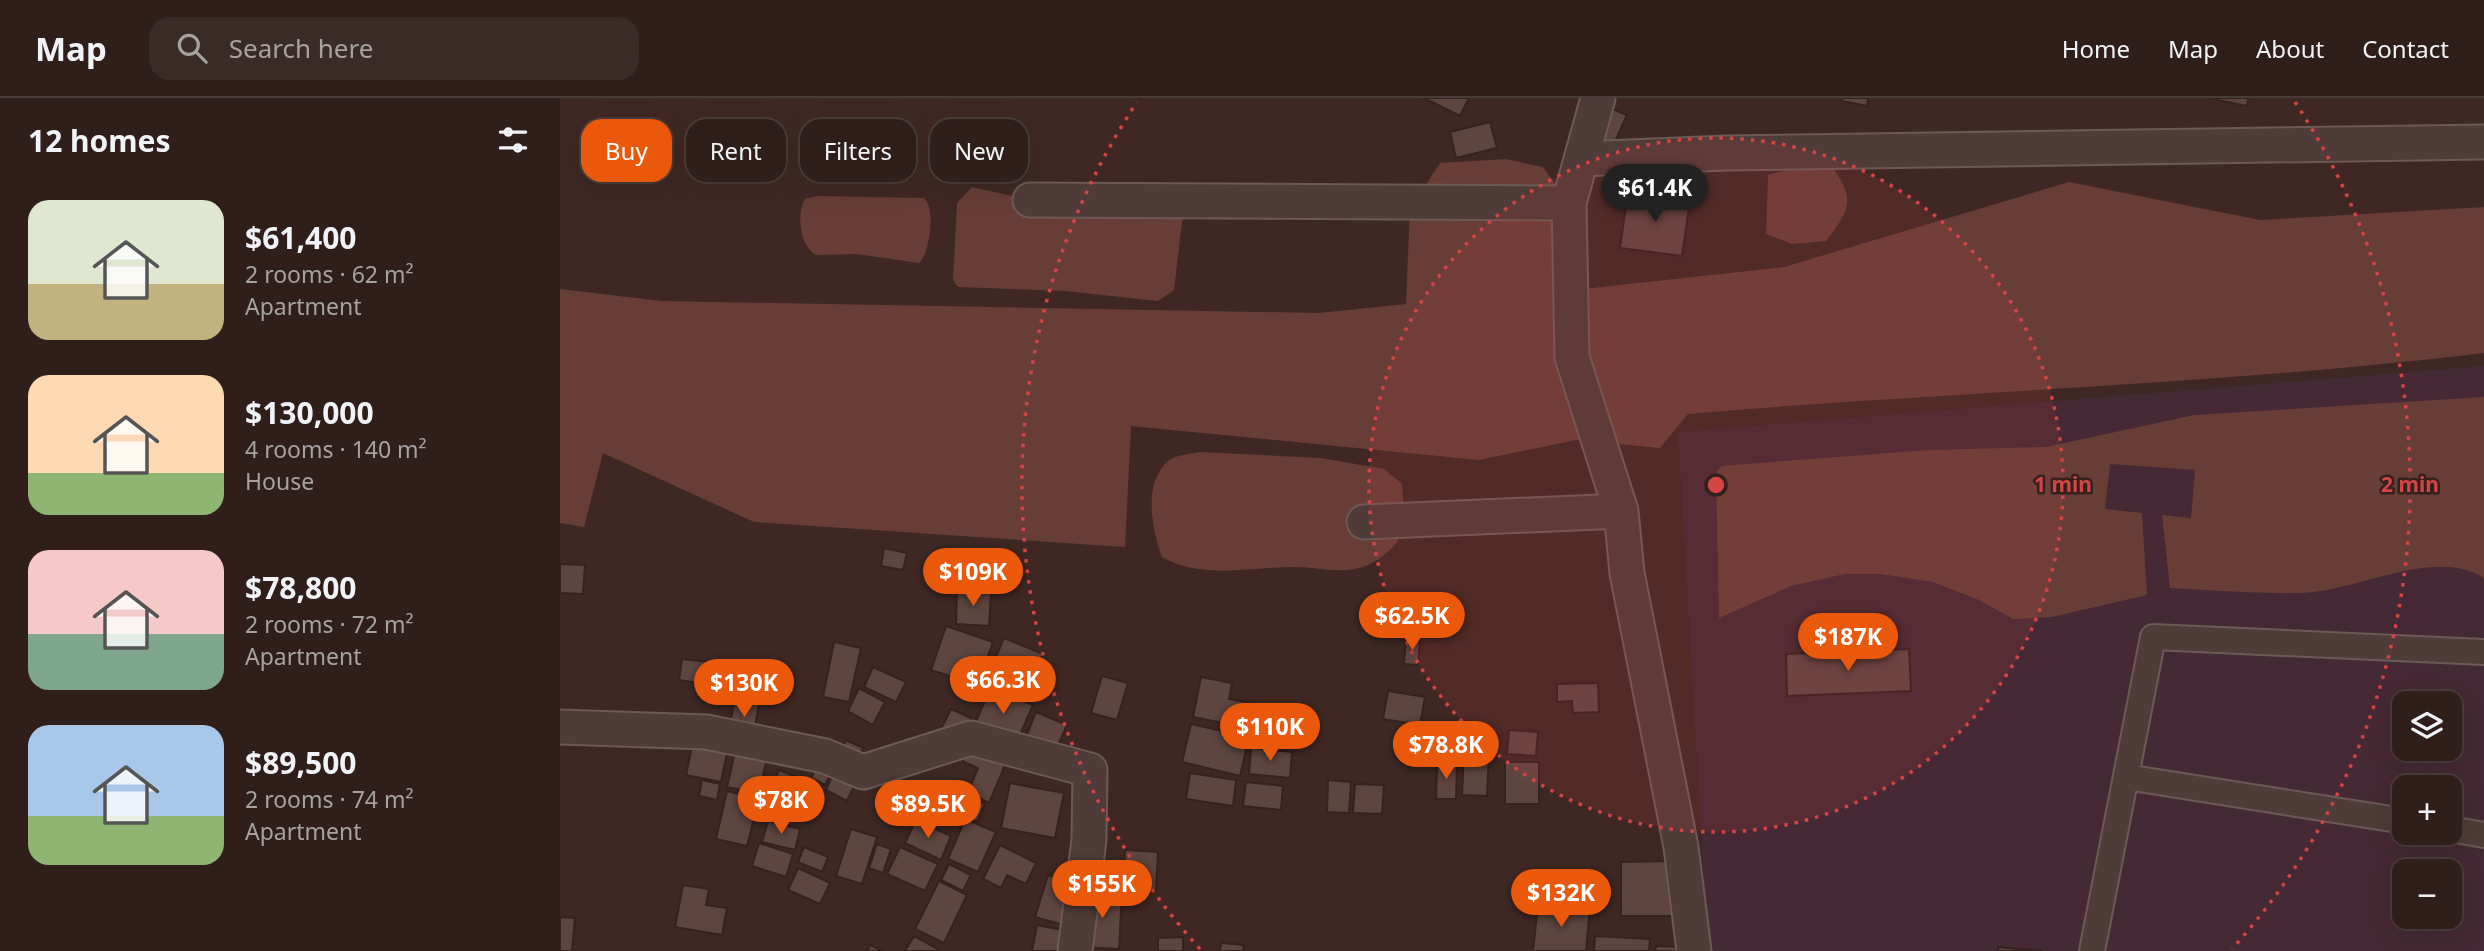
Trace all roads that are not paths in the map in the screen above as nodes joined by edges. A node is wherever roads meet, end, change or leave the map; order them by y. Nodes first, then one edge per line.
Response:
1 (1598, 98) edge
2 (2484, 142) edge
3 (1581, 159) junction
4 (1030, 200) dead end
5 (1569, 203) junction
6 (1621, 511) junction
7 (1364, 522) dead end
8 (2484, 652) edge
9 (560, 727) edge
10 (2126, 777) junction
11 (2392, 819) edge
12 (2462, 831) edge
13 (2484, 835) edge
14 (1075, 951) edge
15 (1694, 951) edge
16 (2092, 951) edge

1 - 3 street
2 - 3 street
3 - 5 street
4 - 5 street
5 - 6 street
6 - 7 street
6 - 15 street
8 - 10 street
9 - 14 street
10 - 11 street
10 - 16 street
12 - 13 street

